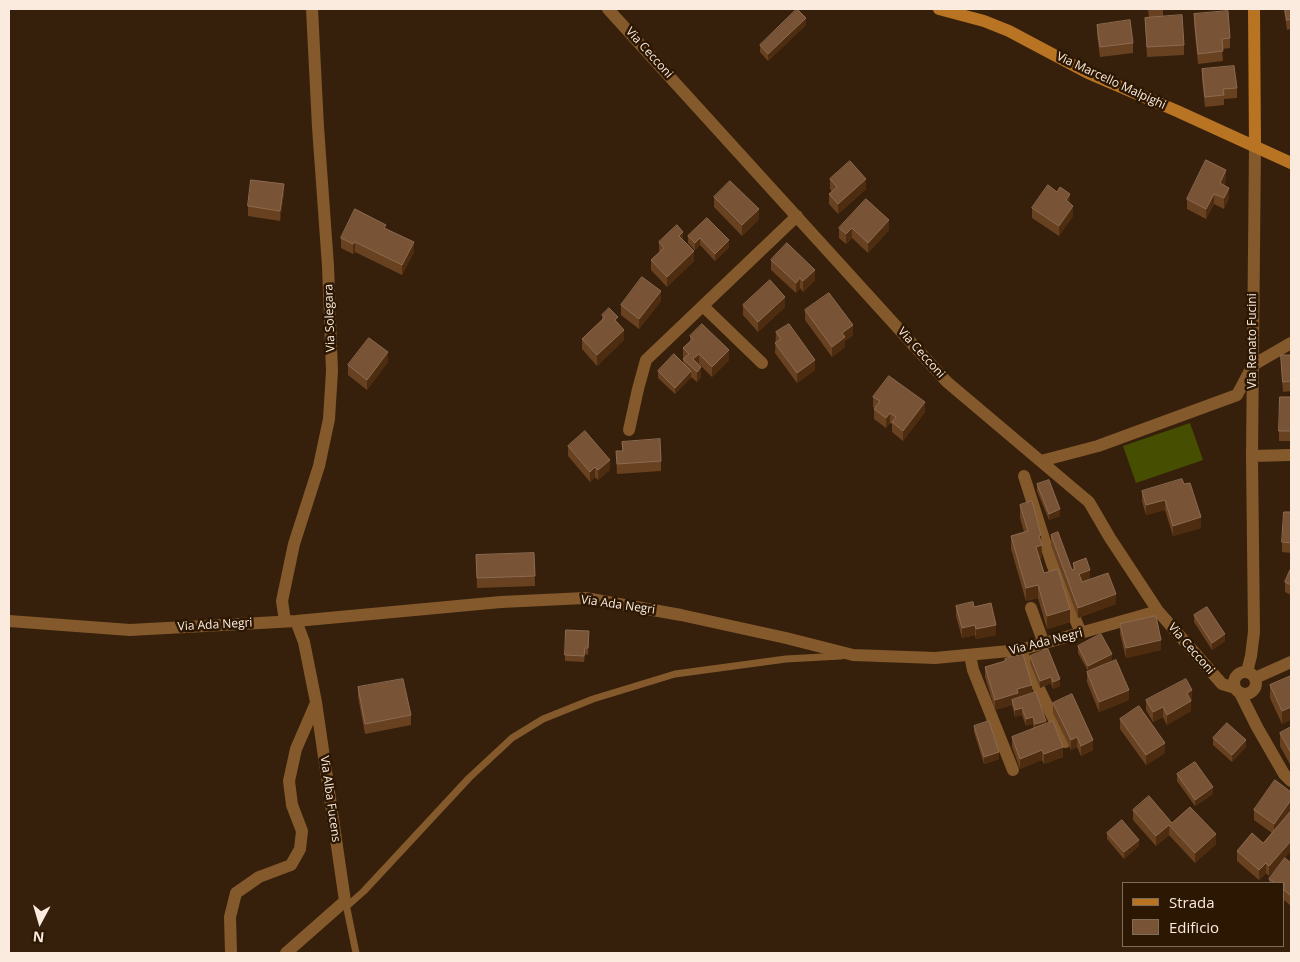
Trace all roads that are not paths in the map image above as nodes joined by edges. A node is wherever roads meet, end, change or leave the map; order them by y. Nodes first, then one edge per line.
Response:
1 (312, 9) edge
2 (608, 9) edge
3 (939, 9) edge
4 (1254, 9) edge
5 (1255, 146) junction
6 (1291, 163) edge
7 (796, 216) junction
8 (703, 306) junction
9 (1291, 343) edge
10 (762, 364) dead end
11 (1253, 365) junction
12 (629, 430) dead end
13 (1291, 455) edge
14 (1252, 456) junction
15 (1041, 461) junction
16 (1024, 476) dead end
17 (1031, 608) dead end
18 (1158, 611) junction
19 (9, 621) edge
20 (291, 621) junction
21 (1081, 633) junction
22 (1044, 644) junction
23 (1020, 650) junction
24 (853, 655) junction
25 (970, 655) junction
26 (1291, 662) edge
27 (1251, 675) junction
28 (1238, 691) junction
29 (316, 702) junction
30 (1065, 742) edge
31 (1012, 770) dead end
32 (1291, 781) edge
33 (346, 904) junction
34 (231, 953) edge
35 (286, 953) edge
36 (356, 953) edge

1 - 20 street, Via Solegara
2 - 7 street, Via Cecconi
3 - 5 main road, Via Marcello Malpighi
4 - 5 main road, Via Renato Fucini
5 - 6 main road, Via Marcello Malpighi
5 - 11 street, Via Renato Fucini
7 - 8 street
7 - 15 street, Via Cecconi
8 - 10 street
8 - 12 street
9 - 11 street
11 - 14 street, Via Renato Fucini
11 - 15 street
13 - 14 street
14 - 27 street, Via Renato Fucini
15 - 18 street, Via Cecconi
16 - 21 street
17 - 22 street
18 - 21 street, Via Ada Negri
18 - 28 street, Via Cecconi
19 - 20 street, Via Ada Negri
20 - 24 street, Via Ada Negri
20 - 29 street, Via Alba Fucens
21 - 22 street, Via Ada Negri
22 - 23 street, Via Ada Negri
23 - 25 street, Via Ada Negri
23 - 30 street
24 - 25 street, Via Ada Negri
24 - 33 lane
25 - 31 street
26 - 27 street
27 - 28 street
27 - 28 street
28 - 32 street
29 - 33 street, Via Alba Fucens
29 - 34 street
33 - 35 street
33 - 36 lane

